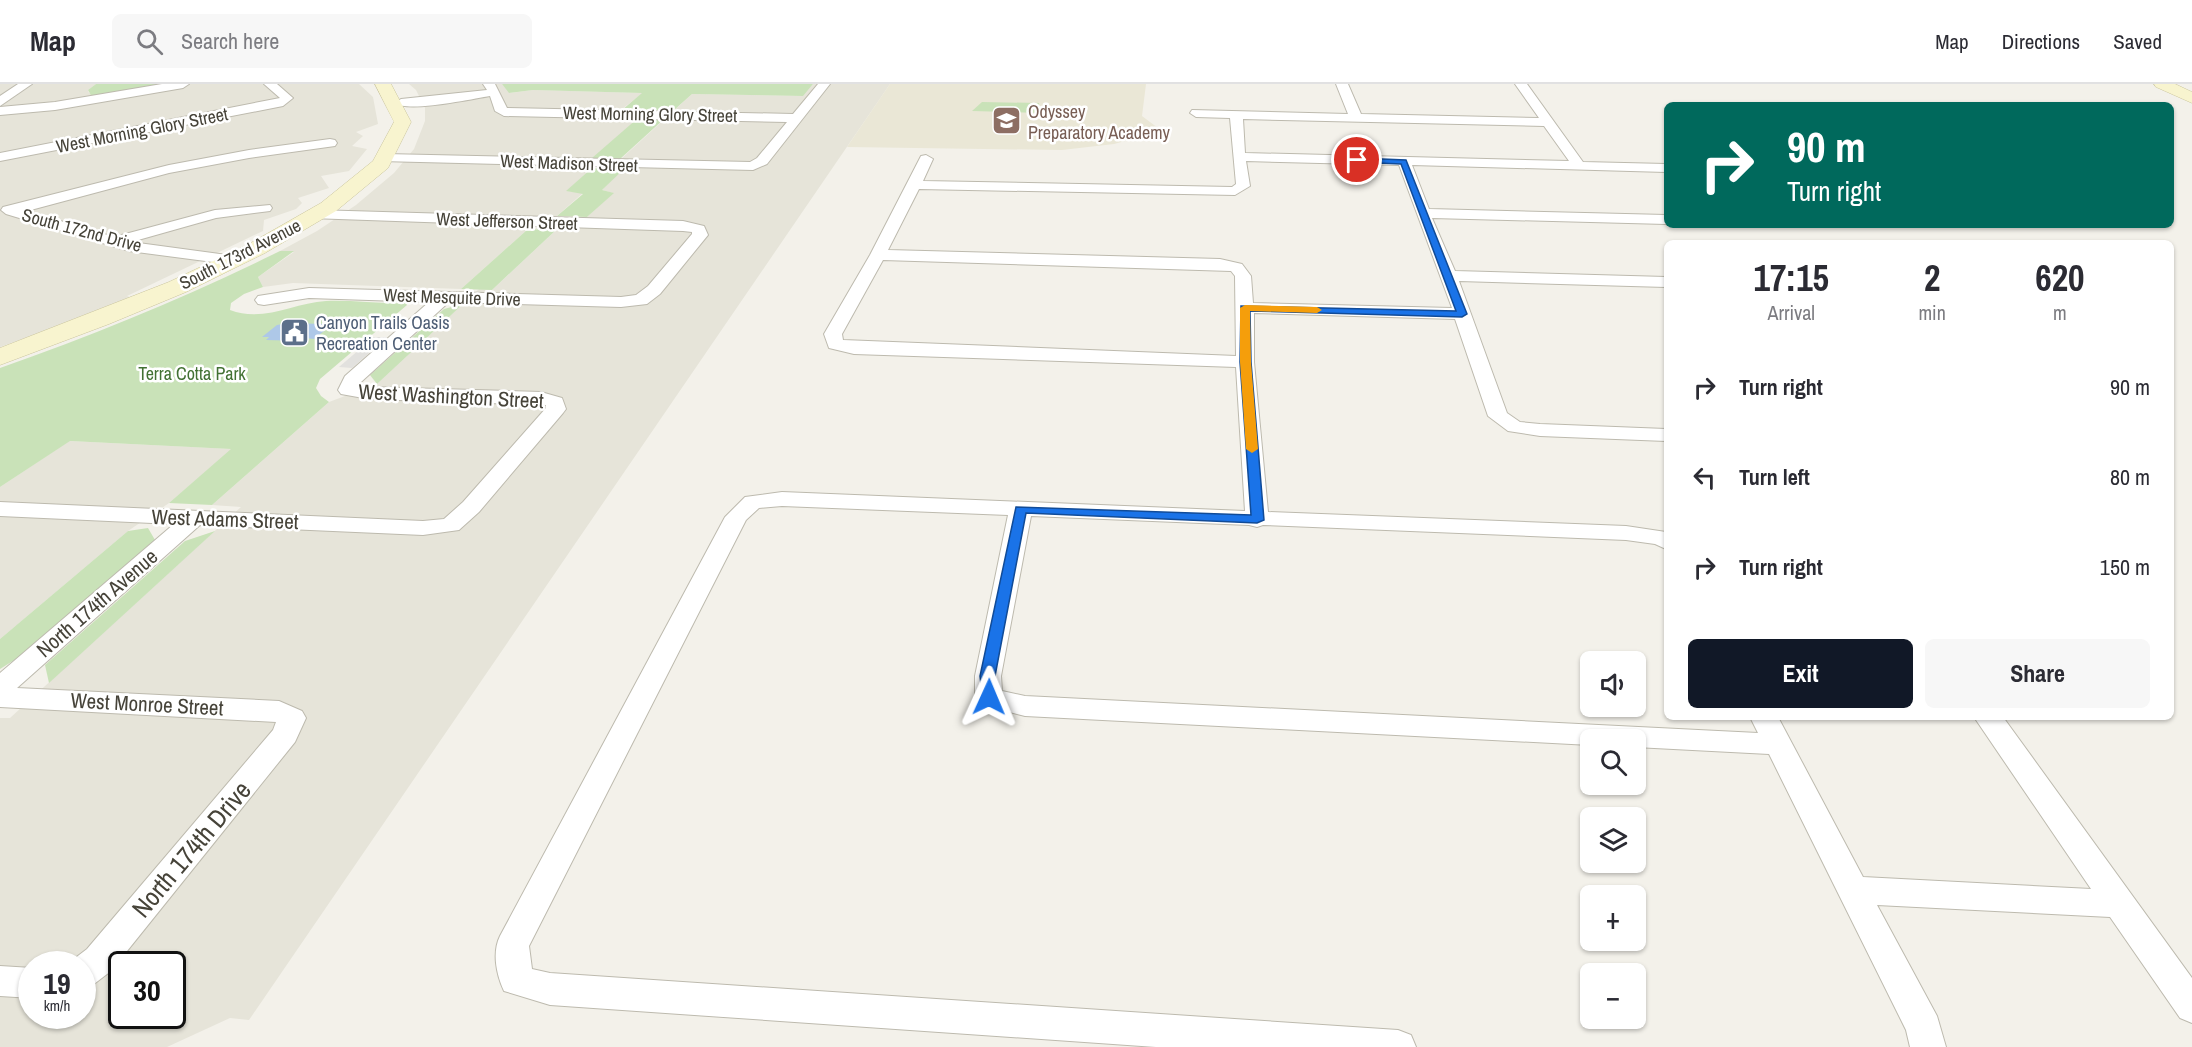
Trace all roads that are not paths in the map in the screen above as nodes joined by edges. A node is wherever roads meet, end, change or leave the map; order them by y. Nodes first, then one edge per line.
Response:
1 (26, 84) edge
2 (183, 84) edge
3 (383, 84) edge
4 (824, 84) edge
5 (1342, 84) edge
6 (1521, 84) edge
7 (2162, 84) edge
8 (279, 85) edge
9 (492, 88) edge
10 (2192, 98) edge
11 (0, 102) edge
12 (401, 103) junction
13 (0, 111) edge
14 (1196, 113) dead end
15 (1236, 115) junction
16 (1356, 117) junction
17 (797, 118) junction
18 (1547, 122) junction
19 (330, 143) dead end
20 (0, 158) edge
21 (385, 158) junction
22 (1239, 158) junction
23 (926, 159) dead end
24 (1404, 161) junction
25 (1578, 166) junction
26 (1664, 168) edge
27 (914, 185) junction
28 (265, 208) dead end
29 (5, 209) edge
30 (1423, 213) junction
31 (315, 215) junction
32 (1664, 219) edge
33 (112, 241) junction
34 (878, 255) junction
35 (236, 260) junction
36 (1449, 276) junction
37 (1664, 282) edge
38 (446, 296) junction
39 (264, 300) dead end
40 (641, 300) joint
41 (1245, 308) junction
42 (1462, 314) junction
43 (0, 357) edge
44 (1245, 362) junction
45 (1664, 435) edge
46 (0, 509) edge
47 (1021, 509) junction
48 (194, 518) junction
49 (1257, 520) junction
50 (451, 525) joint
51 (1664, 540) edge
52 (0, 688) edge
53 (0, 697) edge
54 (292, 718) joint
55 (1990, 720) edge
56 (1771, 730) edge
57 (1853, 890) junction
58 (2119, 904) junction
59 (96, 962) edge
60 (0, 981) edge
61 (18, 982) edge
62 (2192, 1007) edge
63 (1398, 1047) edge
64 (1928, 1047) edge

1 - 11 street
2 - 13 street
3 - 12 street
4 - 17 street
5 - 16 street
6 - 18 street
7 - 10 street
8 - 20 street, West Morning Glory Street
9 - 12 street
9 - 17 street, West Morning Glory Street
12 - 21 street, South 173rd Avenue
14 - 15 street
15 - 16 street
15 - 22 street
16 - 18 street
17 - 21 street, West Madison Street
18 - 25 street
19 - 29 street
21 - 31 street, South 173rd Avenue
22 - 24 street
22 - 27 street
23 - 27 street
24 - 25 street
24 - 30 street
25 - 26 street
27 - 34 street
28 - 33 street
29 - 33 street, South 172nd Drive
30 - 32 street
30 - 36 street
31 - 35 street, South 173rd Avenue
31 - 40 street, West Jefferson Street
33 - 35 street, South 172nd Drive
34 - 41 street
34 - 44 street
35 - 43 street, South 173rd Avenue
36 - 37 street
36 - 42 street
38 - 39 street, West Mesquite Drive
38 - 40 street, West Mesquite Drive
38 - 50 street, West Washington Street
41 - 42 street
41 - 44 street
42 - 45 street
44 - 49 street
46 - 48 street, West Adams Street
47 - 49 street
47 - 56 street
47 - 63 street
48 - 50 street, West Adams Street
48 - 52 street, North 174th Avenue
49 - 51 street
53 - 54 street, West Monroe Street
54 - 59 street, North 174th Drive
55 - 58 street
56 - 57 street
57 - 58 street
57 - 64 street
58 - 62 street
60 - 61 street

